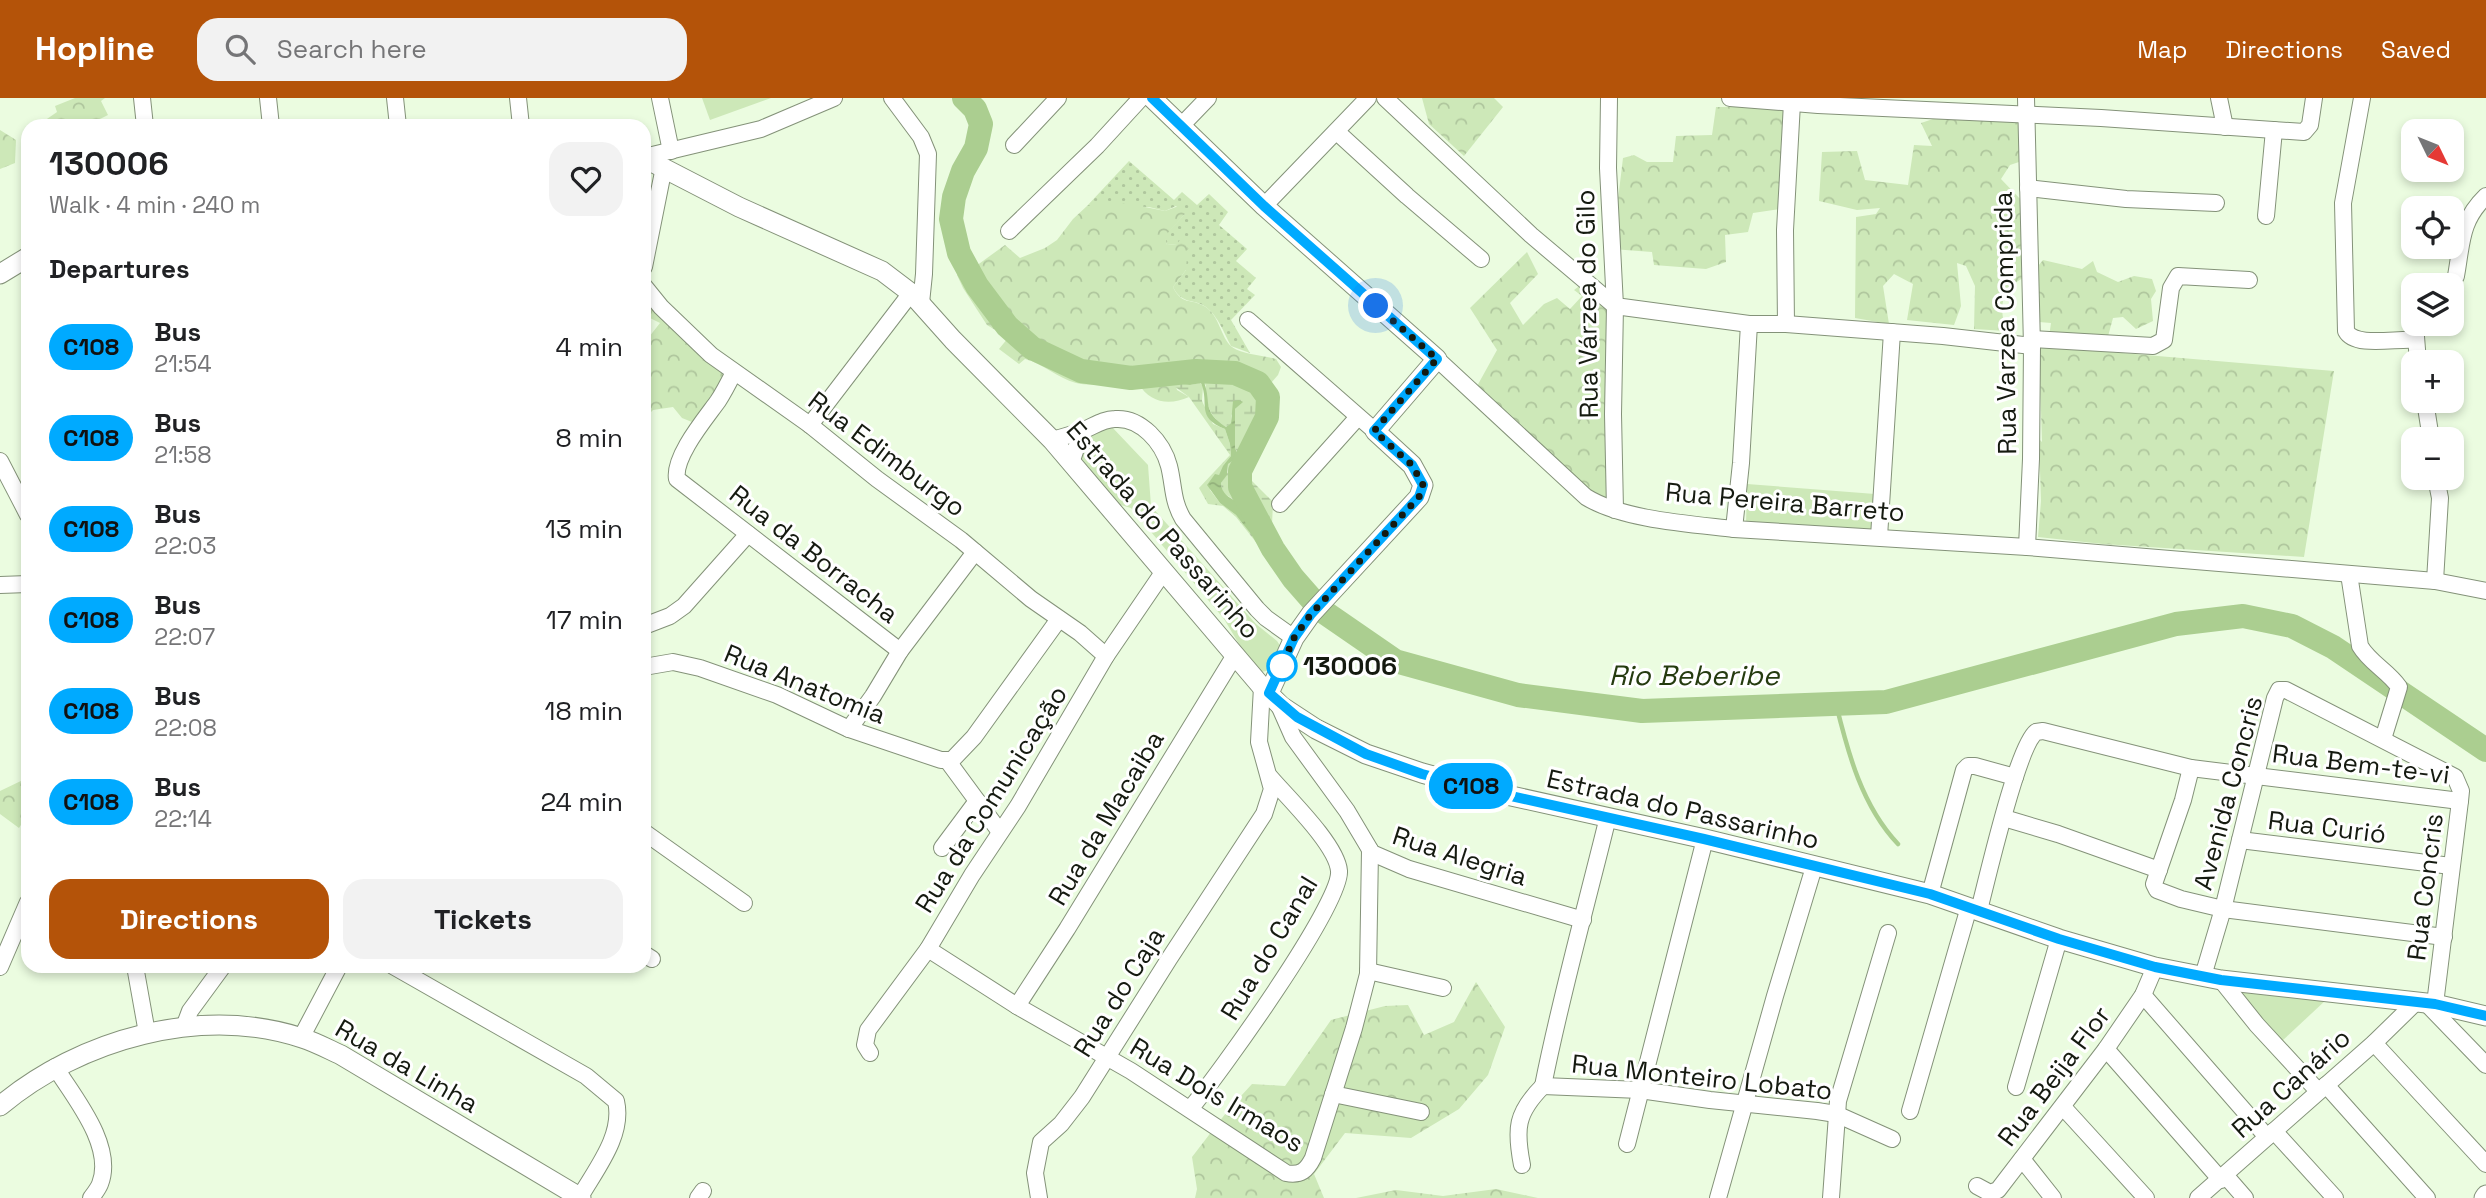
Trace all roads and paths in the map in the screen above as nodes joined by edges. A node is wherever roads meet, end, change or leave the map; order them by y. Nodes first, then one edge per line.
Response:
1 (142, 98) edge
2 (268, 98) edge
3 (395, 98) edge
4 (517, 98) edge
5 (660, 98) edge
6 (834, 98) edge
7 (892, 98) edge
8 (1058, 98) edge
9 (1141, 98) edge
10 (1152, 98) edge
11 (1208, 98) edge
12 (1368, 98) edge
13 (1385, 98) edge
14 (1609, 98) edge
15 (1730, 98) edge
16 (2219, 98) edge
17 (2361, 98) edge
18 (2314, 100) edge
19 (1818, 102) edge
20 (1792, 103) junction
21 (2026, 106) edge
22 (144, 119) edge
23 (270, 119) edge
24 (397, 119) edge
25 (520, 119) edge
26 (1180, 127) junction
27 (2225, 127) junction
28 (2273, 130) junction
29 (1337, 132) junction
30 (1014, 145) dead end
31 (651, 158) edge
32 (667, 159) junction
33 (2028, 188) junction
34 (2486, 196) edge
35 (2216, 204) dead end
36 (1264, 206) junction
37 (2266, 216) dead end
38 (1009, 231) dead end
39 (651, 234) edge
40 (1481, 259) dead end
41 (21, 261) edge
42 (2456, 273) edge
43 (0, 274) edge
44 (2249, 280) dead end
45 (651, 294) edge
46 (916, 298) junction
47 (1615, 306) junction
48 (1248, 320) dead end
49 (1749, 324) junction
50 (1786, 324) junction
51 (1892, 332) junction
52 (2032, 343) junction
53 (2416, 345) edge
54 (1437, 359) junction
55 (734, 372) junction
56 (1358, 416) junction
57 (810, 425) junction
58 (1082, 430) junction
59 (1374, 431) junction
60 (1052, 440) junction
61 (0, 461) edge
62 (1071, 463) junction
63 (2438, 490) edge
64 (21, 502) edge
65 (1280, 504) dead end
66 (1615, 510) junction
67 (1734, 529) junction
68 (748, 534) junction
69 (1879, 537) junction
70 (2027, 547) junction
71 (975, 552) junction
72 (1164, 571) junction
73 (2349, 574) junction
74 (2435, 581) junction
75 (21, 584) edge
76 (0, 585) edge
77 (2486, 591) edge
78 (1059, 619) junction
79 (651, 623) edge
80 (1294, 638) junction
81 (900, 651) junction
82 (1235, 655) junction
83 (1106, 656) junction
84 (651, 666) edge
85 (1270, 694) junction
86 (849, 729) junction
87 (2383, 739) junction
88 (947, 760) junction
89 (2191, 768) junction
90 (2256, 775) junction
91 (1270, 777) junction
92 (2015, 777) junction
93 (2455, 777) joint
94 (977, 801) junction
95 (2460, 801) junction
96 (1608, 817) junction
97 (2004, 818) junction
98 (1000, 832) junction
99 (651, 837) edge
100 (1704, 839) junction
101 (2240, 840) junction
102 (942, 848) dead end
103 (1370, 850) junction
104 (2451, 866) junction
105 (1814, 867) junction
106 (2159, 870) junction
107 (1930, 894) junction
108 (744, 903) dead end
109 (1974, 908) junction
110 (2223, 909) junction
111 (21, 918) edge
112 (1583, 920) junction
113 (1888, 933) dead end
114 (2444, 937) junction
115 (2059, 939) junction
116 (928, 949) junction
117 (0, 967) edge
118 (2155, 967) junction
119 (1368, 971) junction
120 (136, 973) edge
121 (218, 973) edge
122 (335, 973) edge
123 (405, 973) edge
124 (2212, 978) junction
125 (1443, 988) dead end
126 (2143, 995) junction
127 (2426, 1004) junction
128 (1017, 1006) junction
129 (2486, 1016) edge
130 (184, 1027) junction
131 (146, 1033) junction
132 (302, 1038) junction
133 (2374, 1043) junction
134 (2106, 1049) junction
135 (870, 1053) dead end
136 (1107, 1057) junction
137 (2486, 1065) edge
138 (55, 1067) junction
139 (1543, 1086) junction
140 (2016, 1087) dead end
141 (2322, 1088) junction
142 (1640, 1090) junction
143 (1334, 1094) junction
144 (1745, 1104) junction
145 (0, 1105) edge
146 (2063, 1107) junction
147 (1190, 1110) junction
148 (1910, 1111) dead end
149 (1421, 1112) dead end
150 (1836, 1115) junction
151 (2270, 1134) junction
152 (1892, 1139) dead end
153 (1627, 1144) dead end
154 (2022, 1159) junction
155 (2486, 1164) edge
156 (1522, 1165) dead end
157 (2223, 1177) junction
158 (1977, 1186) dead end
159 (91, 1198) edge
160 (580, 1198) edge
161 (1039, 1198) edge
162 (1718, 1198) edge
163 (1831, 1198) edge
164 (2053, 1198) edge
165 (2146, 1198) edge
166 (2199, 1198) edge
167 (2245, 1198) edge
168 (2335, 1198) edge
169 (2427, 1198) edge

1 - 22 street
2 - 23 street
3 - 24 street
4 - 25 street
5 - 32 street
6 - 32 street
7 - 46 street
8 - 30 street
9 - 38 street
10 - 26 street, Rua Pereira Barreto
11 - 26 street
12 - 29 street
13 - 47 street
14 - 47 street, Rua Várzea do Gilo
15 - 20 street
16 - 27 street
17 - 53 street
18 - 28 street
19 - 20 street
19 - 21 street
20 - 50 street
21 - 27 street
21 - 33 street, Rua Varzea Comprida
26 - 36 street, Rua Pereira Barreto
27 - 28 street
28 - 37 street
29 - 36 street
29 - 40 street
31 - 32 street, Estrada do Passarinho
32 - 39 street
32 - 46 street, Estrada do Passarinho
33 - 35 street
33 - 52 street, Rua Varzea Comprida
34 - 42 street
36 - 54 street, Rua Pereira Barreto
41 - 43 street
44 - 52 street
45 - 55 street, Rua Edimburgo
46 - 57 street
46 - 60 street, Estrada do Passarinho
47 - 49 street
47 - 66 street, Rua Várzea do Gilo
48 - 56 street
49 - 50 street
49 - 67 street
50 - 51 street
51 - 52 street
51 - 69 street
52 - 70 street, Rua Varzea Comprida
54 - 59 street
54 - 66 street, Rua Pereira Barreto
55 - 57 street, Rua Edimburgo
55 - 68 street, Rua da Borracha
56 - 59 street
56 - 65 street
57 - 71 street, Rua Edimburgo
58 - 60 street
58 - 62 street
58 - 80 street
59 - 80 street
60 - 62 street, Estrada do Passarinho
61 - 64 street
62 - 72 street, Estrada do Passarinho
63 - 74 street
66 - 67 street, Rua Pereira Barreto
67 - 69 street, Rua Pereira Barreto
68 - 79 street
68 - 81 street, Rua da Borracha
69 - 70 street, Rua Pereira Barreto
70 - 73 street, Rua Pereira Barreto
71 - 78 street, Rua Edimburgo
71 - 81 street
72 - 82 street, Estrada do Passarinho
72 - 83 street, Rua da Comunicação
73 - 74 street, Rua Pereira Barreto
73 - 87 street
74 - 77 street, Rua Pereira Barreto
75 - 76 street
78 - 83 street, Rua Edimburgo
78 - 88 street
80 - 85 street
81 - 86 street
82 - 85 street, Estrada do Passarinho
82 - 128 street, Rua da Macaiba
83 - 98 street, Rua da Comunicação
84 - 86 street, Rua Anatomia
85 - 91 street
85 - 96 street, Estrada do Passarinho
85 - 103 street, Rua Alegria
86 - 88 street, Rua Anatomia
87 - 90 street, Avenida Concris
87 - 93 street, Avenida Concris
88 - 94 street
89 - 90 street, Rua Bem-te-vi
89 - 92 street, Rua Bem-te-vi
89 - 106 street
90 - 95 street, Rua Bem-te-vi
90 - 101 street, Avenida Concris
91 - 136 street, Rua do Caja
91 - 147 street, Rua do Canal
92 - 97 street
92 - 107 street
93 - 95 street, Rua Concris
94 - 98 street
94 - 102 street
95 - 104 street, Rua Concris
96 - 100 street, Estrada do Passarinho
96 - 112 street
97 - 106 street
97 - 109 street
98 - 116 street, Rua da Comunicação
99 - 108 street
100 - 105 street, Estrada do Passarinho
100 - 142 street
101 - 104 street, Rua Curió
101 - 110 street, Avenida Concris
103 - 112 street, Rua Alegria
103 - 119 street, Rua Dois Irmaos
104 - 114 street, Rua Concris
105 - 107 street, Estrada do Passarinho
105 - 144 street
106 - 110 street
107 - 109 street, Estrada do Passarinho
109 - 115 street, Estrada do Passarinho
109 - 148 street
110 - 114 street
110 - 124 street, Avenida Concris
111 - 117 street
112 - 139 street
113 - 150 street
114 - 127 street, Rua Concris
115 - 118 street, Estrada do Passarinho
115 - 140 street
116 - 128 street, Rua Dois Irmaos
116 - 135 street, Rua da Comunicação
118 - 124 street, Estrada do Passarinho
118 - 126 street, Rua Beija Flor
119 - 125 street
119 - 143 street, Rua Dois Irmaos
120 - 131 street
121 - 130 street
122 - 132 street
123 - 160 street
124 - 127 street, Estrada do Passarinho
124 - 141 street
126 - 134 street, Rua Beija Flor
126 - 151 street
127 - 129 street, Estrada do Passarinho
127 - 133 street, Rua Canário
127 - 137 street
128 - 136 street, Rua Dois Irmaos
130 - 131 street, Rua da Linha
130 - 132 street, Rua da Linha
131 - 138 street, Rua da Linha
132 - 160 street, Rua da Linha
133 - 141 street, Rua Canário
133 - 155 street
134 - 146 street, Rua Beija Flor
134 - 157 street
136 - 147 street, Rua Dois Irmaos
136 - 161 street, Rua do Caja
138 - 145 street, Rua da Linha
138 - 159 street
139 - 142 street, Rua Monteiro Lobato
139 - 156 street
141 - 151 street, Rua Canário
141 - 169 street
142 - 144 street, Rua Monteiro Lobato
142 - 153 street
143 - 147 street, Rua Dois Irmaos
143 - 149 street
144 - 150 street, Rua Monteiro Lobato
144 - 162 street
146 - 154 street, Rua Beija Flor
146 - 165 street
150 - 152 street, Rua Monteiro Lobato
150 - 163 street
151 - 157 street, Rua Canário
151 - 168 street
154 - 158 street, Rua Beija Flor
154 - 164 street
157 - 166 street, Rua Canário
157 - 167 street

